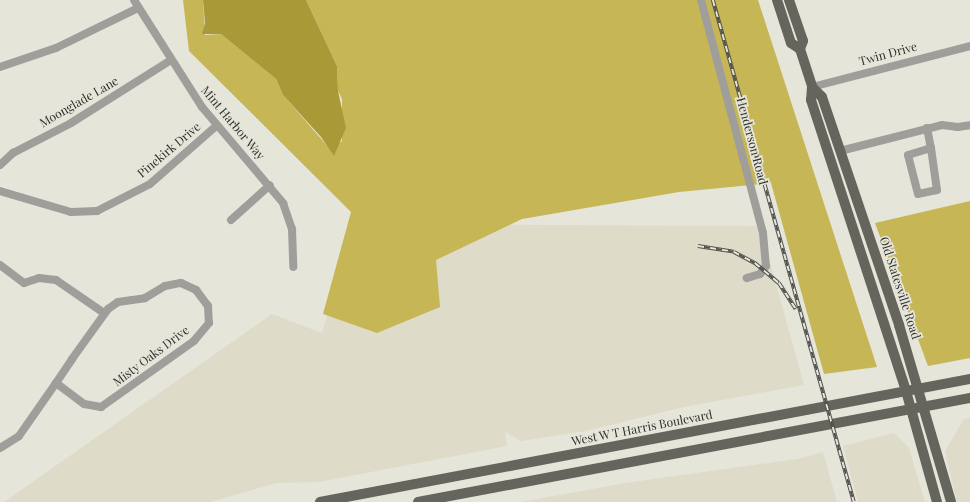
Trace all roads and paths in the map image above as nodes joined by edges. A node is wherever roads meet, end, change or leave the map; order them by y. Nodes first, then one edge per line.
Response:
1 (134, 0) edge
2 (701, 0) edge
3 (777, 0) edge
4 (789, 0) edge
5 (138, 8) junction
6 (970, 46) edge
7 (800, 49) junction
8 (171, 60) junction
9 (0, 67) edge
10 (812, 87) junction
11 (970, 125) edge
12 (216, 126) junction
13 (927, 128) junction
14 (931, 148) junction
15 (840, 151) junction
16 (0, 165) edge
17 (270, 185) junction
18 (0, 191) edge
19 (231, 220) dead end
20 (0, 265) edge
21 (293, 268) dead end
22 (747, 278) dead end
23 (104, 313) junction
24 (970, 379) edge
25 (56, 384) junction
26 (918, 389) junction
27 (906, 391) junction
28 (970, 398) edge
29 (924, 407) junction
30 (911, 409) junction
31 (0, 448) edge
32 (933, 488) junction
33 (320, 502) edge
34 (418, 502) edge
35 (937, 502) edge
36 (941, 502) edge
37 (951, 502) edge

1 - 5 street, Mint Harbor Way
2 - 22 street, Henderson Road
3 - 7 main road, Old Statesville Road
4 - 7 main road, Old Statesville Road
5 - 8 street, Mint Harbor Way
5 - 9 street
6 - 10 street, Twin Drive
7 - 10 main road, Old Statesville Road
8 - 12 street, Mint Harbor Way
8 - 16 street, Moonglade Lane
10 - 15 main road, Old Statesville Road
10 - 27 main road, Old Statesville Road
11 - 13 street
12 - 17 street, Mint Harbor Way
12 - 18 street, Pinekirk Drive
13 - 14 street
13 - 15 street
14 - 14 street
15 - 26 main road, Old Statesville Road
17 - 19 street
17 - 21 street, Mint Harbor Way
20 - 23 street
23 - 25 street, Misty Oaks Drive
23 - 25 street, Misty Oaks Drive
24 - 26 main road, West W T Harris Boulevard
25 - 31 street, Misty Oaks Drive
26 - 27 main road, West W T Harris Boulevard
26 - 29 main road, Old Statesville Road
27 - 30 main road, Old Statesville Road
27 - 33 main road, West W T Harris Boulevard
28 - 29 main road
29 - 30 main road
29 - 37 main road, Old Statesville Road
30 - 32 main road, Old Statesville Road
30 - 34 main road
32 - 35 main road, Old Statesville Road
32 - 36 main road

